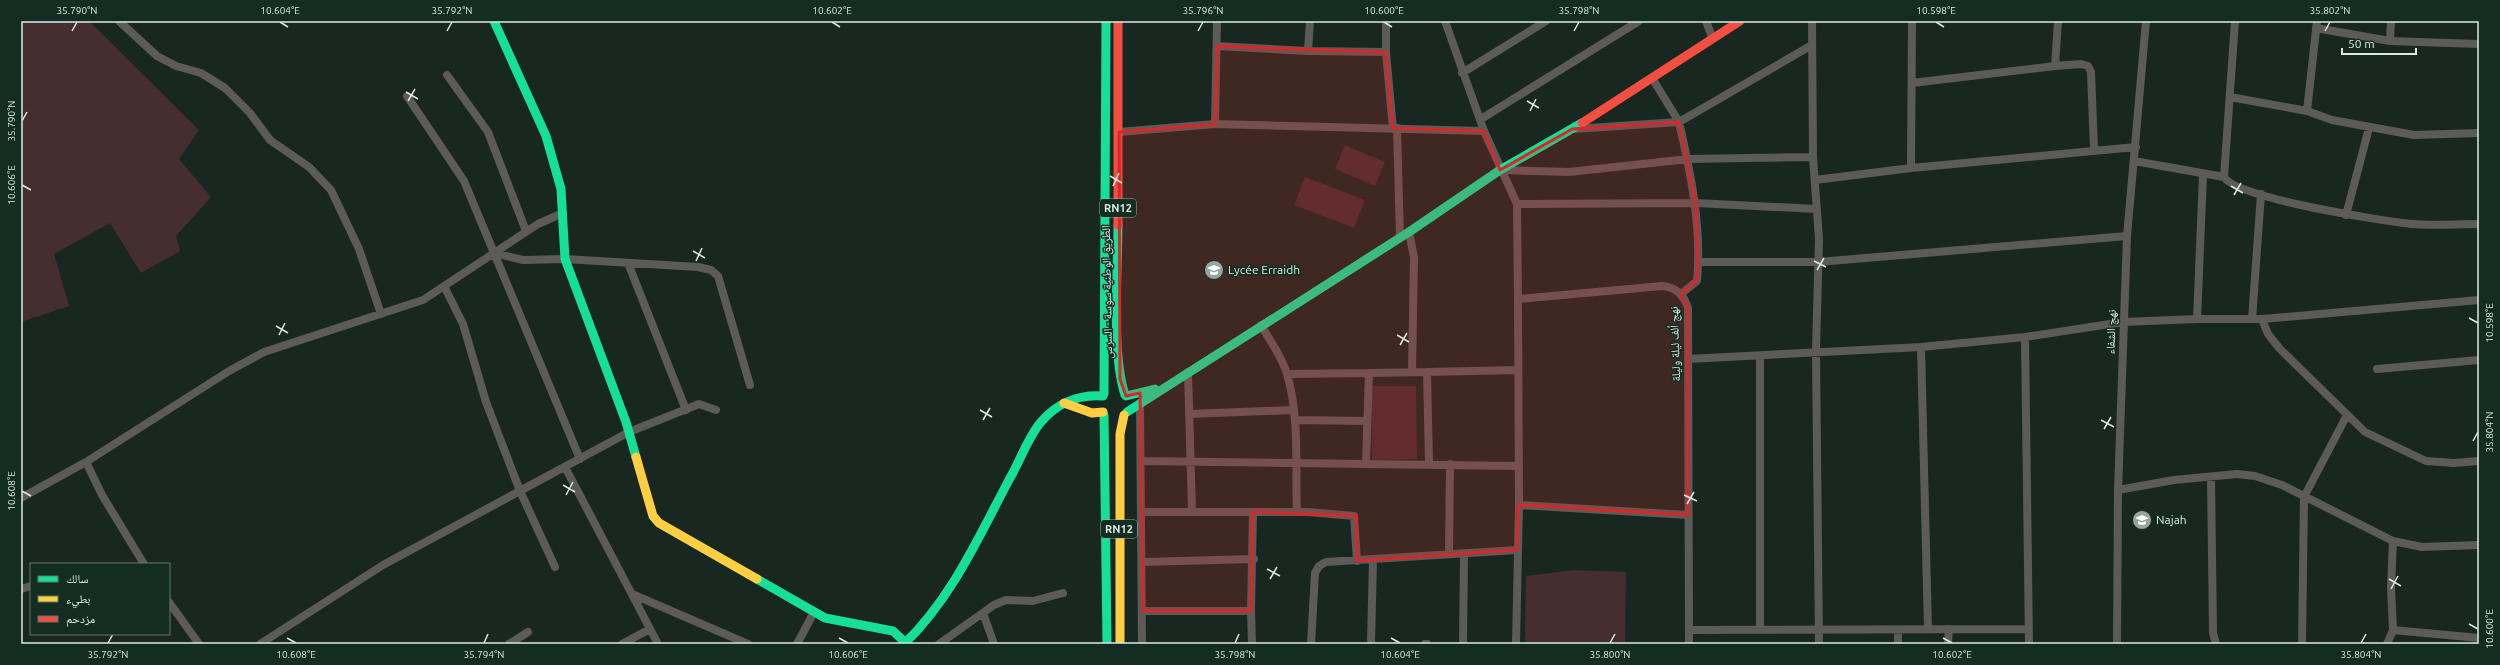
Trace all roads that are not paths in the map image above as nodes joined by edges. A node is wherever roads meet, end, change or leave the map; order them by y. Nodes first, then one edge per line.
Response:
1 (119, 21) edge
2 (494, 21) edge
3 (1106, 21) edge
4 (1118, 21) edge
5 (1218, 21) edge
6 (1310, 21) edge
7 (1386, 21) edge
8 (1445, 21) edge
9 (1546, 21) edge
10 (1639, 21) edge
11 (1706, 21) edge
12 (1740, 21) edge
13 (1812, 21) edge
14 (1912, 21) edge
15 (2058, 21) edge
16 (2146, 21) edge
17 (2235, 21) edge
18 (2391, 21) edge
19 (2316, 25) edge
20 (1712, 37) junction
21 (2390, 41) junction
22 (2479, 44) edge
23 (1812, 45) junction
24 (1217, 46) junction
25 (1308, 51) junction
26 (1386, 52) junction
27 (2055, 66) junction
28 (1462, 73) junction
29 (447, 75) dead end
30 (1652, 78) junction
31 (1912, 83) junction
32 (407, 96) dead end
33 (2230, 97) junction
34 (2307, 111) junction
35 (1481, 119) junction
36 (1678, 122) junction
37 (1215, 124) junction
38 (2369, 128) junction
39 (1395, 129) junction
40 (1572, 129) junction
41 (1484, 131) junction
42 (1119, 132) junction
43 (2479, 133) edge
44 (2136, 147) junction
45 (2094, 150) junction
46 (1813, 157) junction
47 (1688, 159) junction
48 (2134, 160) junction
49 (1911, 168) junction
50 (1500, 170) junction
51 (2203, 175) junction
52 (2224, 177) junction
53 (1815, 180) junction
54 (2261, 194) junction
55 (1696, 203) junction
56 (1517, 204) junction
57 (1817, 210) junction
58 (563, 213) junction
59 (2346, 215) junction
60 (2479, 224) edge
61 (526, 231) junction
62 (1409, 232) junction
63 (2127, 236) junction
64 (1400, 237) junction
65 (494, 253) junction
66 (565, 259) junction
67 (1698, 262) junction
68 (1818, 262) junction
69 (628, 263) junction
70 (444, 286) junction
71 (1681, 294) junction
72 (1518, 299) junction
73 (2479, 300) edge
74 (381, 314) junction
75 (2197, 319) junction
76 (2252, 319) junction
77 (2262, 319) junction
78 (2123, 322) junction
79 (1261, 325) junction
80 (2025, 337) junction
81 (1921, 347) junction
82 (1816, 352) junction
83 (1760, 356) junction
84 (1688, 359) junction
85 (2479, 360) edge
86 (2377, 369) dead end
87 (1518, 370) junction
88 (1188, 372) junction
89 (1412, 372) junction
90 (1427, 372) junction
91 (1287, 374) junction
92 (1369, 374) junction
93 (750, 385) dead end
94 (1162, 387) junction
95 (1104, 395) junction
96 (1125, 396) junction
97 (1064, 403) junction
98 (1140, 403) junction
99 (686, 410) junction
100 (716, 410) dead end
101 (1293, 410) junction
102 (1125, 413) junction
103 (1103, 414) junction
104 (1189, 414) junction
105 (2346, 415) junction
106 (1295, 420) junction
107 (1366, 421) junction
108 (629, 432) junction
109 (580, 459) junction
110 (1141, 461) junction
111 (86, 462) junction
112 (1189, 462) junction
113 (2479, 462) edge
114 (1295, 463) junction
115 (1366, 464) junction
116 (1429, 464) junction
117 (1450, 464) junction
118 (1519, 466) junction
119 (565, 467) junction
120 (2211, 477) junction
121 (2118, 490) junction
122 (520, 491) junction
123 (2304, 497) junction
124 (21, 498) edge
125 (1519, 505) junction
126 (1192, 510) junction
127 (1141, 512) junction
128 (1253, 512) junction
129 (1297, 512) junction
130 (1688, 515) junction
131 (2393, 541) junction
132 (2479, 545) edge
133 (1517, 550) junction
134 (1449, 554) junction
135 (1464, 554) junction
136 (1254, 559) junction
137 (1373, 559) junction
138 (1357, 560) junction
139 (1142, 562) junction
140 (143, 563) edge
141 (555, 567) dead end
142 (1063, 593) dead end
143 (632, 594) junction
144 (170, 603) edge
145 (1143, 611) junction
146 (1251, 611) junction
147 (814, 612) junction
148 (983, 613) junction
149 (2028, 628) junction
150 (650, 629) junction
151 (1760, 629) junction
152 (1928, 629) junction
153 (1949, 629) junction
154 (1689, 630) junction
155 (1819, 630) junction
156 (1898, 630) junction
157 (2394, 630) junction
158 (528, 632) dead end
159 (2479, 638) edge
160 (905, 643) edge
161 (199, 644) edge
162 (260, 644) edge
163 (510, 644) edge
164 (622, 644) edge
165 (658, 644) edge
166 (748, 644) edge
167 (797, 644) edge
168 (940, 644) edge
169 (994, 644) edge
170 (1107, 644) edge
171 (1120, 644) edge
172 (1142, 644) edge
173 (1252, 644) edge
174 (1311, 644) edge
175 (1371, 644) edge
176 (1463, 644) edge
177 (1516, 644) edge
178 (1689, 644) edge
179 (1819, 644) edge
180 (1898, 644) edge
181 (1948, 644) edge
182 (2029, 644) edge
183 (2117, 644) edge
184 (2216, 644) edge
185 (2302, 644) edge
186 (2387, 644) edge

1 - 74 street
2 - 58 main road
3 - 95 main road, الطريق الوطنية سوسة - السرس / RN12
4 - 42 main road, الطريق الوطنية سوسة - السرس / RN12
5 - 24 street
6 - 25 street
7 - 26 street
8 - 28 street
9 - 28 street
10 - 35 street
11 - 20 street
12 - 20 main road
13 - 23 street
14 - 31 street
15 - 27 street
16 - 44 street, نهج الشفاء
17 - 33 street
18 - 21 street
19 - 21 street
19 - 34 street
20 - 30 main road
21 - 22 street
23 - 36 street
23 - 46 street
24 - 25 street
24 - 37 street
25 - 26 street
26 - 39 street
27 - 31 street
27 - 45 street
28 - 35 street
29 - 61 street
30 - 36 street
30 - 40 main road
31 - 49 street
32 - 65 street
33 - 34 street
33 - 52 street
34 - 38 street
35 - 41 street
36 - 40 street
36 - 47 street
37 - 39 street
37 - 42 street
38 - 43 street
38 - 59 street
39 - 41 street
39 - 64 street
40 - 50 main road
41 - 50 street
42 - 96 main road, الطريق الوطنية سوسة - السرس / RN12
44 - 45 street
44 - 48 street, نهج الشفاء
45 - 49 street
46 - 47 street
46 - 53 street
47 - 50 street
47 - 55 street
48 - 51 street
48 - 63 street, نهج الشفاء
49 - 53 street
50 - 56 street
50 - 62 main road
51 - 52 street
51 - 75 street
52 - 54 street
53 - 57 street
54 - 59 street
54 - 76 street
55 - 56 street
55 - 57 street
55 - 67 street
56 - 72 street
57 - 68 street
58 - 61 street
58 - 66 main road
59 - 60 street
61 - 65 street
62 - 64 main road
62 - 89 street
63 - 68 street
63 - 78 street, نهج الشفاء
64 - 79 main road
65 - 66 street
65 - 70 street
65 - 109 street
66 - 69 street
66 - 108 main road
67 - 68 street
67 - 71 street
68 - 82 street
69 - 93 street
69 - 99 street
70 - 74 street
70 - 122 street
71 - 72 street, نهج ألف ليلة وليلة
71 - 84 street, نهج ألف ليلة وليلة
72 - 87 street
73 - 77 street
74 - 111 street
75 - 76 street
75 - 78 street
76 - 77 street
77 - 105 street
78 - 80 street
78 - 121 street, نهج الشفاء
79 - 88 main road
79 - 91 street
80 - 81 street
80 - 149 street
81 - 82 street
81 - 152 street
82 - 83 street
82 - 155 street
83 - 84 street
83 - 151 street
84 - 130 street, نهج ألف ليلة وليلة
85 - 86 street
87 - 90 street
87 - 118 street
88 - 94 main road
88 - 104 street
89 - 90 street
89 - 92 street
90 - 116 street
91 - 92 street
91 - 101 street
92 - 107 street
94 - 96 main road
94 - 98 main road
95 - 96 main road
95 - 97 main road
95 - 103 main road, RN12
96 - 102 main road, RN12
97 - 103 main road
97 - 160 main road
98 - 102 main road
98 - 110 street
99 - 100 street
99 - 108 street
101 - 104 street
101 - 106 street
102 - 103 main road
102 - 171 main road, RN12
103 - 170 main road, RN12
104 - 112 street
105 - 113 street
105 - 123 street
106 - 107 street
106 - 114 street
107 - 115 street
108 - 109 street
108 - 147 main road
109 - 119 street
110 - 112 street
110 - 127 street
111 - 124 street
111 - 140 street
112 - 114 street
112 - 126 street
114 - 115 street
114 - 129 street
115 - 116 street
116 - 117 street
117 - 118 street
117 - 134 street
118 - 125 street
119 - 122 street
119 - 143 street
120 - 121 street
120 - 123 street
120 - 184 street
121 - 183 street, نهج الشفاء
122 - 141 street
122 - 162 street
123 - 131 street
123 - 185 street
125 - 130 street
125 - 133 street
126 - 127 street
126 - 128 street
127 - 139 street
128 - 129 street
128 - 136 street
129 - 138 street
130 - 154 street, نهج ألف ليلة وليلة
131 - 132 street
131 - 157 street
133 - 135 street
133 - 177 street
134 - 135 street
134 - 137 street
135 - 176 street
136 - 139 street
136 - 146 street
137 - 138 street
137 - 175 street
138 - 174 street
139 - 145 street
142 - 148 street
143 - 150 street
143 - 166 street
144 - 161 street
145 - 146 street
145 - 172 street
146 - 173 street
147 - 160 main road
147 - 167 street
148 - 168 street
148 - 169 street
149 - 153 street
149 - 182 street
150 - 164 street
150 - 165 street
151 - 154 street
151 - 155 street
152 - 153 street
152 - 156 street
153 - 181 street
154 - 178 street, نهج ألف ليلة وليلة
155 - 156 street
155 - 179 street
156 - 180 street
157 - 159 street
157 - 186 street
158 - 163 street

